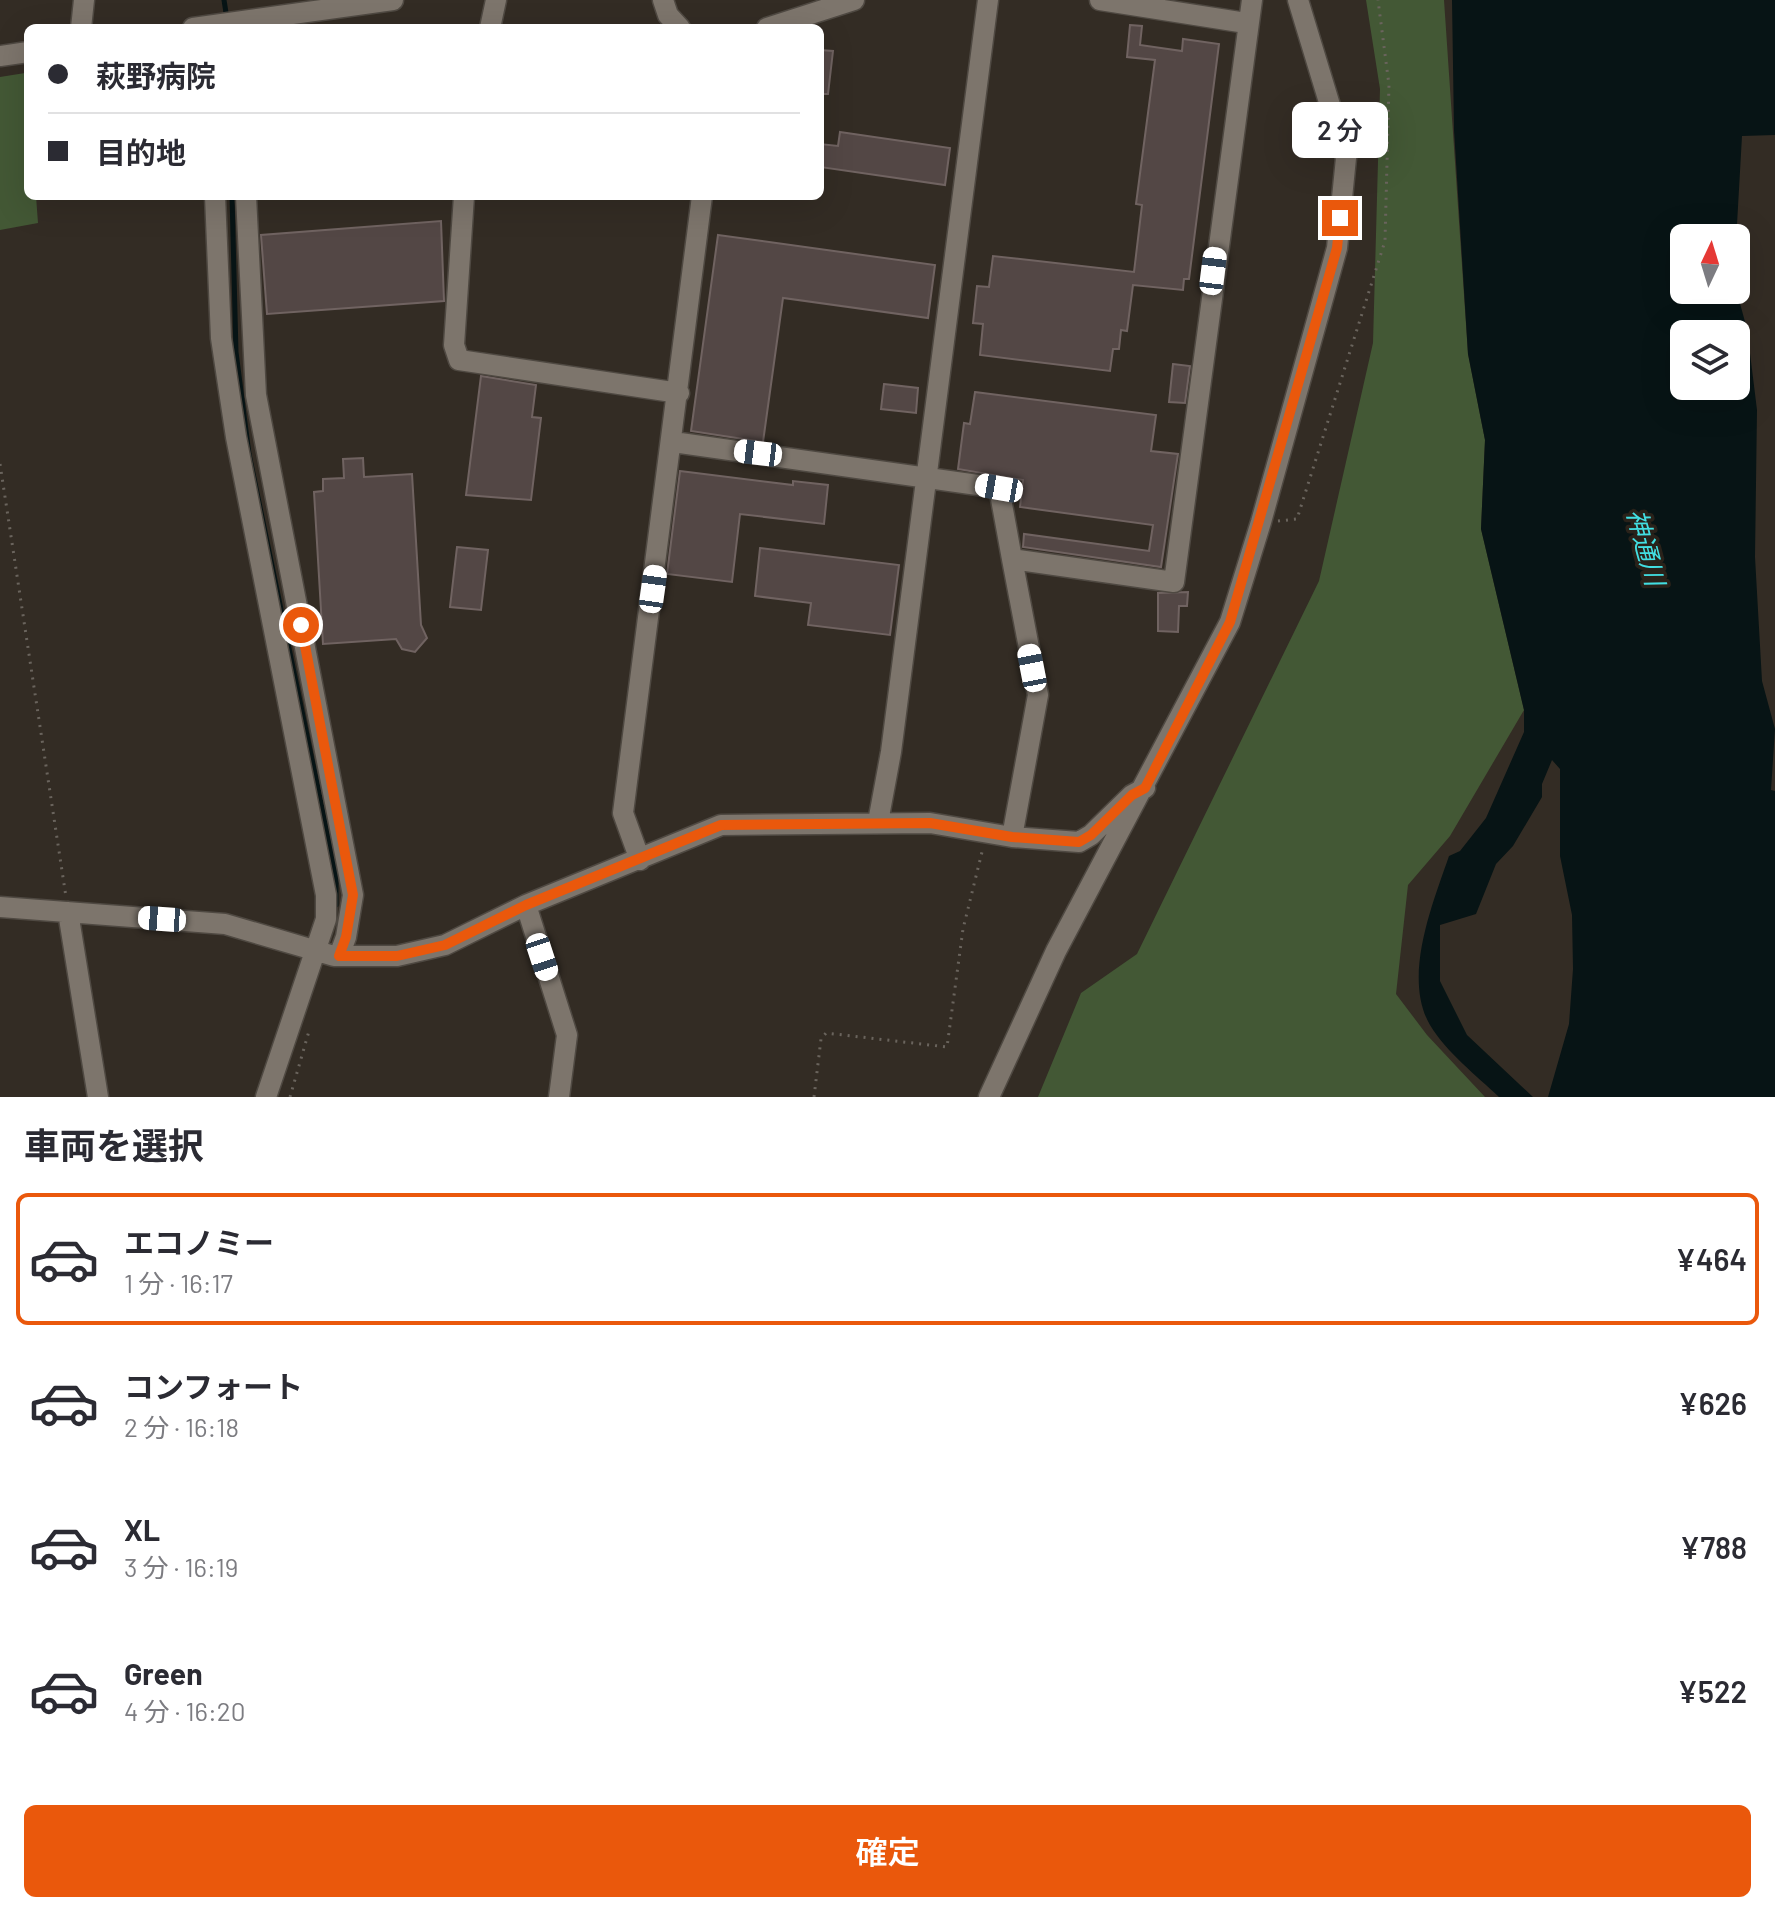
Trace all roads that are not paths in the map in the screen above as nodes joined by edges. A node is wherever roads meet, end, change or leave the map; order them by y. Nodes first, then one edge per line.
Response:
1 (84, 0) edge
2 (393, 0) edge
3 (496, 0) edge
4 (854, 0) edge
5 (988, 0) edge
6 (1100, 0) edge
7 (1252, 0) edge
8 (1298, 0) edge
9 (1246, 23) junction
10 (81, 24) edge
11 (241, 24) edge
12 (491, 24) edge
13 (779, 24) edge
14 (24, 53) edge
15 (0, 56) edge
16 (215, 200) edge
17 (246, 200) edge
18 (464, 200) edge
19 (702, 200) edge
20 (679, 393) junction
21 (673, 442) junction
22 (928, 475) junction
23 (1012, 559) junction
24 (1145, 788) junction
25 (878, 822) junction
26 (1012, 837) junction
27 (640, 860) junction
28 (526, 905) junction
29 (0, 907) edge
30 (68, 912) junction
31 (316, 952) junction
32 (339, 956) junction
33 (98, 1097) edge
34 (266, 1097) edge
35 (559, 1097) edge
36 (989, 1097) edge

1 - 10 street
2 - 11 street
3 - 12 street
4 - 13 street
5 - 22 street
6 - 9 street
7 - 9 street
8 - 24 street
9 - 23 street
14 - 15 street
16 - 31 street
17 - 32 street
18 - 20 street
19 - 20 street
20 - 21 street
21 - 22 street
21 - 27 street
22 - 23 street
22 - 25 street
23 - 26 street
24 - 26 street
24 - 36 street
25 - 26 street
25 - 27 street
27 - 28 street
28 - 32 street
28 - 35 street
29 - 30 street
30 - 31 street
30 - 33 street
31 - 32 street
31 - 34 street

